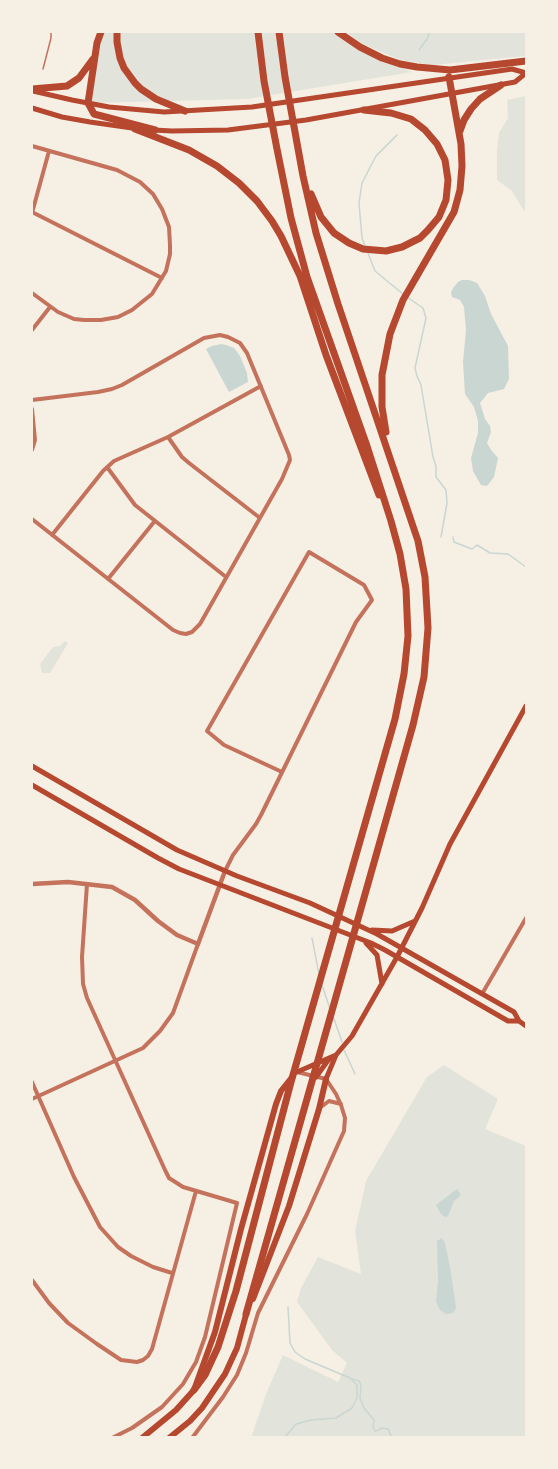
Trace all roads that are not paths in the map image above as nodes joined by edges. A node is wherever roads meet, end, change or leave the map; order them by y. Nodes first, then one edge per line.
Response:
1 (51, 32) edge
2 (100, 32) edge
3 (117, 32) edge
4 (258, 32) edge
5 (279, 32) edge
6 (338, 32) edge
7 (95, 57) junction
8 (526, 61) edge
9 (43, 69) dead end
10 (526, 73) edge
11 (449, 77) junction
12 (501, 85) junction
13 (32, 90) edge
14 (452, 94) junction
15 (87, 103) junction
16 (32, 108) edge
17 (364, 110) junction
18 (185, 111) junction
19 (135, 129) junction
20 (155, 130) junction
21 (460, 131) junction
22 (32, 146) edge
23 (49, 151) junction
24 (303, 176) junction
25 (32, 213) edge
26 (162, 278) junction
27 (32, 294) edge
28 (50, 307) junction
29 (32, 330) edge
30 (261, 386) junction
31 (32, 400) edge
32 (32, 409) edge
33 (168, 437) junction
34 (387, 446) junction
35 (32, 450) edge
36 (107, 467) junction
37 (260, 518) junction
38 (32, 519) edge
39 (391, 521) junction
40 (154, 522) junction
41 (52, 535) junction
42 (226, 577) junction
43 (108, 579) junction
44 (526, 706) edge
45 (32, 766) edge
46 (282, 772) junction
47 (32, 785) edge
48 (225, 871) junction
49 (32, 884) edge
50 (87, 884) junction
51 (220, 886) junction
52 (526, 918) edge
53 (416, 920) junction
54 (521, 927) junction
55 (368, 930) junction
56 (526, 931) edge
57 (363, 940) junction
58 (198, 944) junction
59 (402, 948) junction
60 (397, 957) junction
61 (382, 984) junction
62 (482, 994) junction
63 (519, 1021) junction
64 (526, 1026) edge
65 (336, 1055) junction
66 (330, 1058) junction
67 (116, 1061) junction
68 (297, 1072) junction
69 (316, 1077) junction
70 (326, 1079) junction
71 (32, 1082) edge
72 (38, 1096) junction
73 (32, 1099) edge
74 (341, 1105) junction
75 (319, 1109) junction
76 (196, 1191) junction
77 (172, 1273) junction
78 (32, 1280) edge
79 (246, 1314) junction
80 (194, 1390) junction
81 (112, 1437) edge
82 (142, 1437) edge
83 (169, 1437) edge
84 (192, 1437) edge

1 - 9 lane
2 - 7 highway
3 - 18 highway
4 - 39 highway
5 - 24 highway
6 - 8 highway
7 - 13 highway
7 - 15 highway
10 - 11 main road
10 - 12 main road
11 - 14 highway
11 - 18 main road
12 - 14 main road
12 - 21 highway
13 - 15 main road
14 - 17 main road
14 - 21 highway
15 - 18 main road
15 - 20 highway
16 - 19 main road
17 - 20 main road
17 - 24 highway
19 - 20 main road
19 - 39 highway
21 - 34 highway
22 - 23 street
23 - 25 street
23 - 26 street
24 - 34 highway
25 - 26 street
26 - 28 street
27 - 28 street
28 - 29 street
30 - 31 street
30 - 33 street
30 - 37 street
32 - 35 street
33 - 36 street
33 - 37 street
34 - 79 highway
36 - 40 street
36 - 41 street
37 - 42 street
38 - 41 street
39 - 80 highway
40 - 42 street
40 - 43 street
41 - 43 street
42 - 43 street
44 - 53 main road
45 - 48 main road
46 - 46 street
46 - 48 street
47 - 51 main road
48 - 51 street
48 - 55 main road
49 - 50 street
50 - 58 street
50 - 67 street
51 - 57 main road
51 - 58 street
52 - 54 street
53 - 55 main road
53 - 59 main road
54 - 56 street
54 - 62 street
55 - 59 main road
57 - 60 main road
57 - 61 main road
58 - 67 street
59 - 60 main road
59 - 62 main road
60 - 61 main road
60 - 63 main road
61 - 65 main road
62 - 63 main road
63 - 64 main road
65 - 66 main road
65 - 70 main road
66 - 68 main road
66 - 69 main road
67 - 72 street
67 - 76 street
68 - 69 street
68 - 80 highway
69 - 70 street
70 - 74 street
70 - 75 highway
71 - 72 street
72 - 73 street
72 - 77 street
74 - 75 street
74 - 84 street
75 - 79 highway
76 - 77 street
76 - 81 street
77 - 78 street
79 - 83 highway
80 - 82 highway

